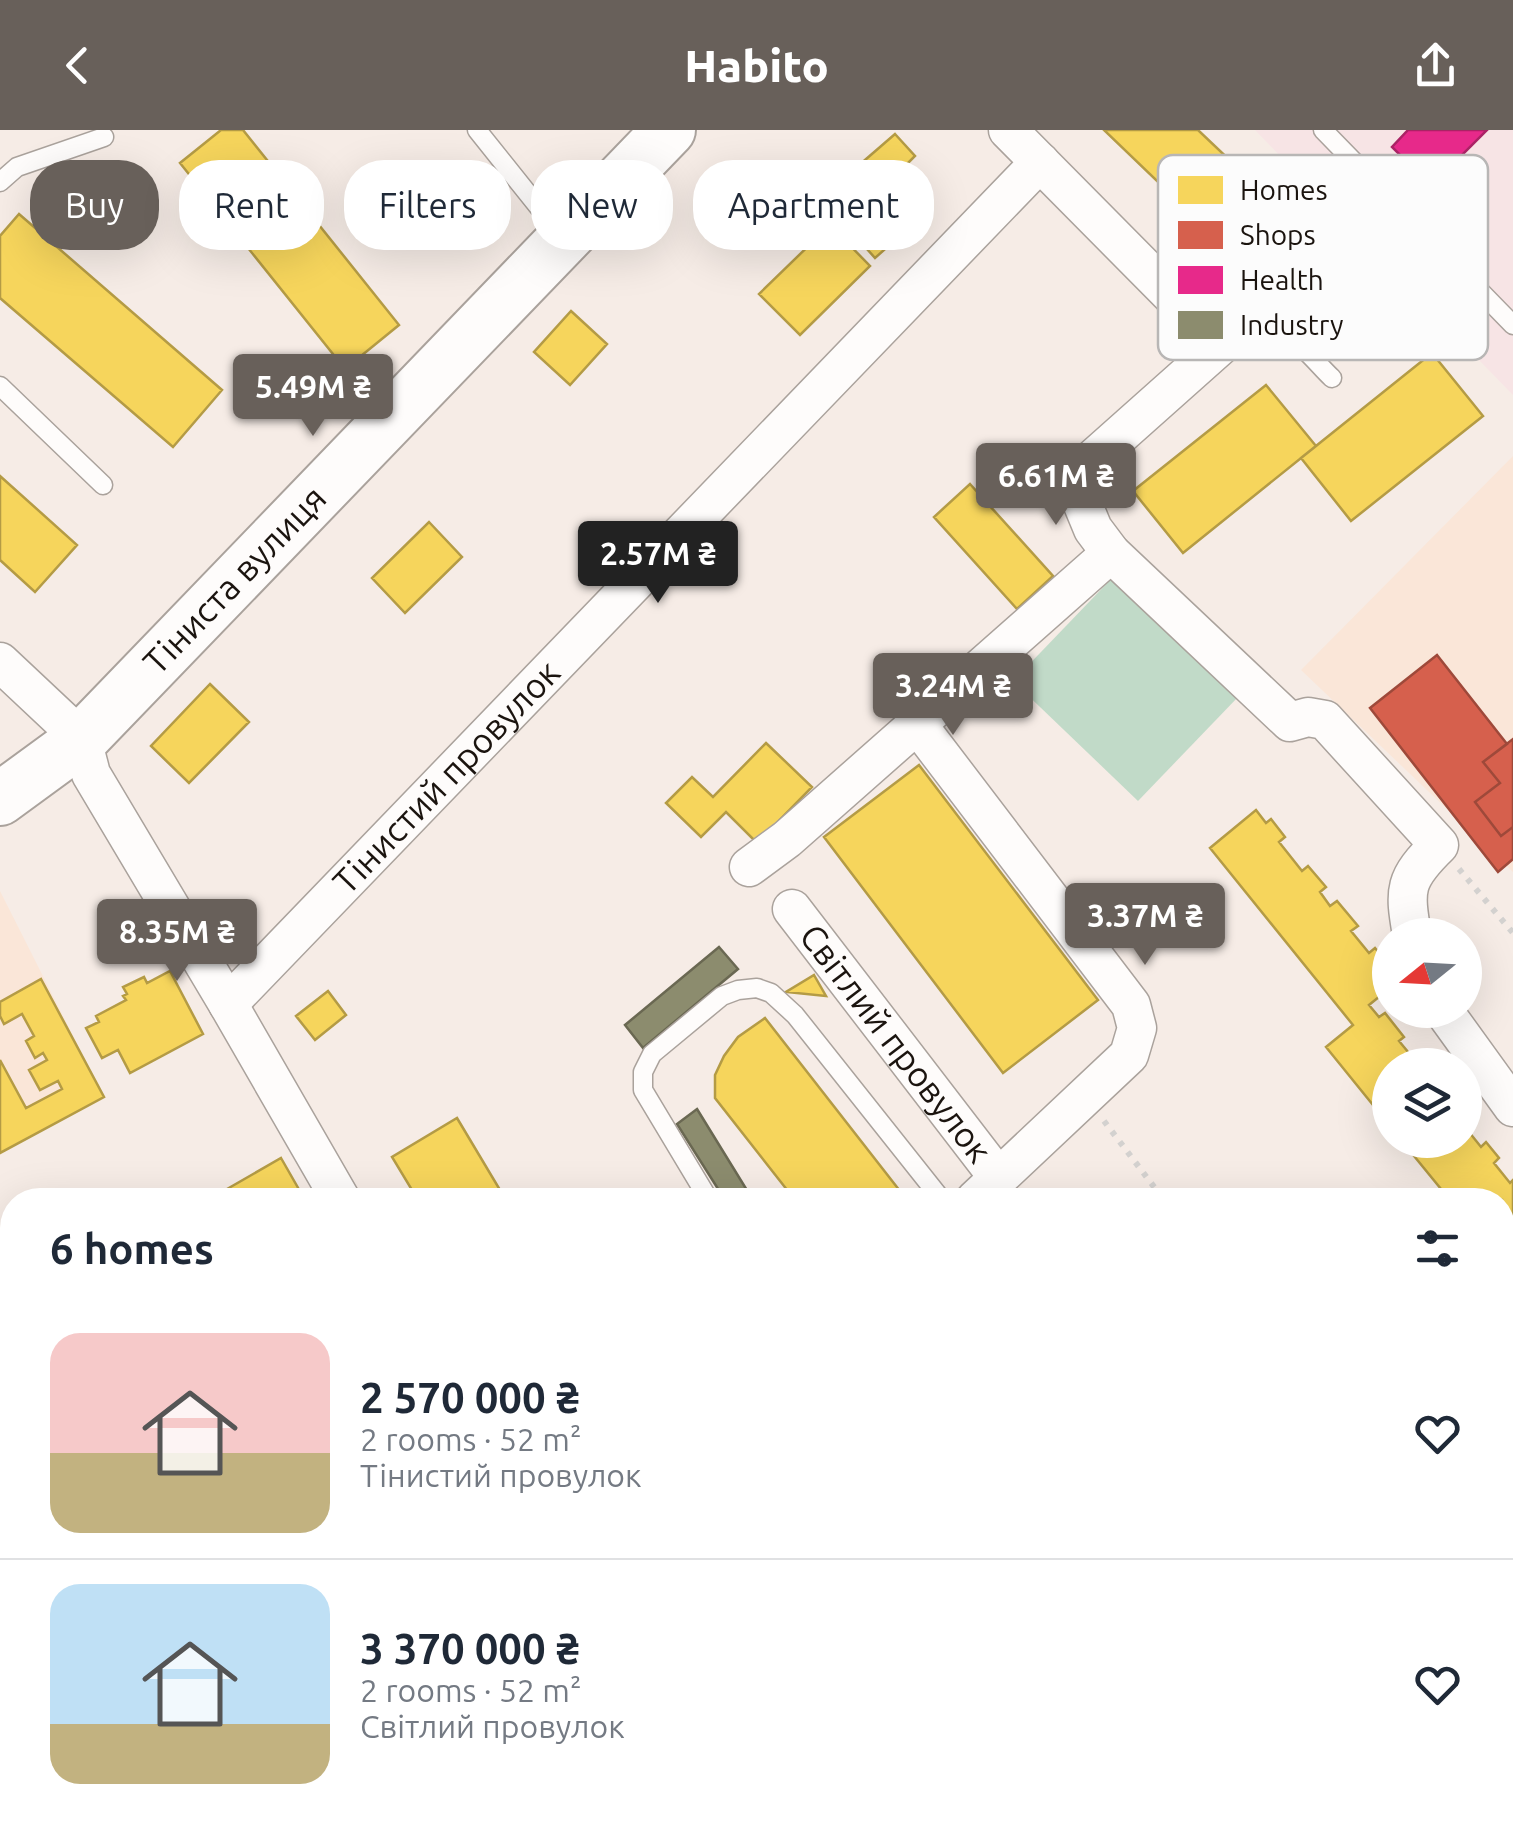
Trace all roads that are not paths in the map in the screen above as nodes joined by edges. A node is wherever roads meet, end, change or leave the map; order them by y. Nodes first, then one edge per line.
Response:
1 (477, 130) edge
2 (668, 130) edge
3 (1008, 130) edge
4 (1323, 130) edge
5 (104, 137) dead end
6 (1347, 155) edge
7 (639, 160) edge
8 (1040, 162) junction
9 (0, 182) edge
10 (531, 198) edge
11 (551, 250) edge
12 (1158, 281) edge
13 (1488, 299) edge
14 (1513, 325) edge
15 (1204, 360) edge
16 (1313, 360) edge
17 (1332, 378) dead end
18 (0, 386) edge
19 (103, 485) dead end
20 (1111, 552) junction
21 (0, 662) edge
22 (917, 724) junction
23 (82, 739) junction
24 (0, 799) edge
25 (749, 867) dead end
26 (792, 909) dead end
27 (1409, 918) edge
28 (228, 1004) junction
29 (1456, 1028) edge
30 (1513, 1107) edge
31 (334, 1188) edge
32 (703, 1188) edge
33 (932, 1188) edge
34 (987, 1188) edge

1 - 10 lane
2 - 7 street, Тіниста вулиця
3 - 8 street
4 - 6 lane
5 - 9 lane
8 - 12 street
8 - 28 street, Тінистий провулок
11 - 23 street, Тіниста вулиця
13 - 14 lane
15 - 20 street
16 - 17 lane
18 - 19 lane
20 - 22 street
20 - 27 street
21 - 23 street
22 - 25 street
22 - 34 street, Світлий провулок
23 - 24 street, Тіниста вулиця
23 - 28 street
26 - 34 street, Світлий провулок
28 - 31 street
29 - 30 street
32 - 33 lane

